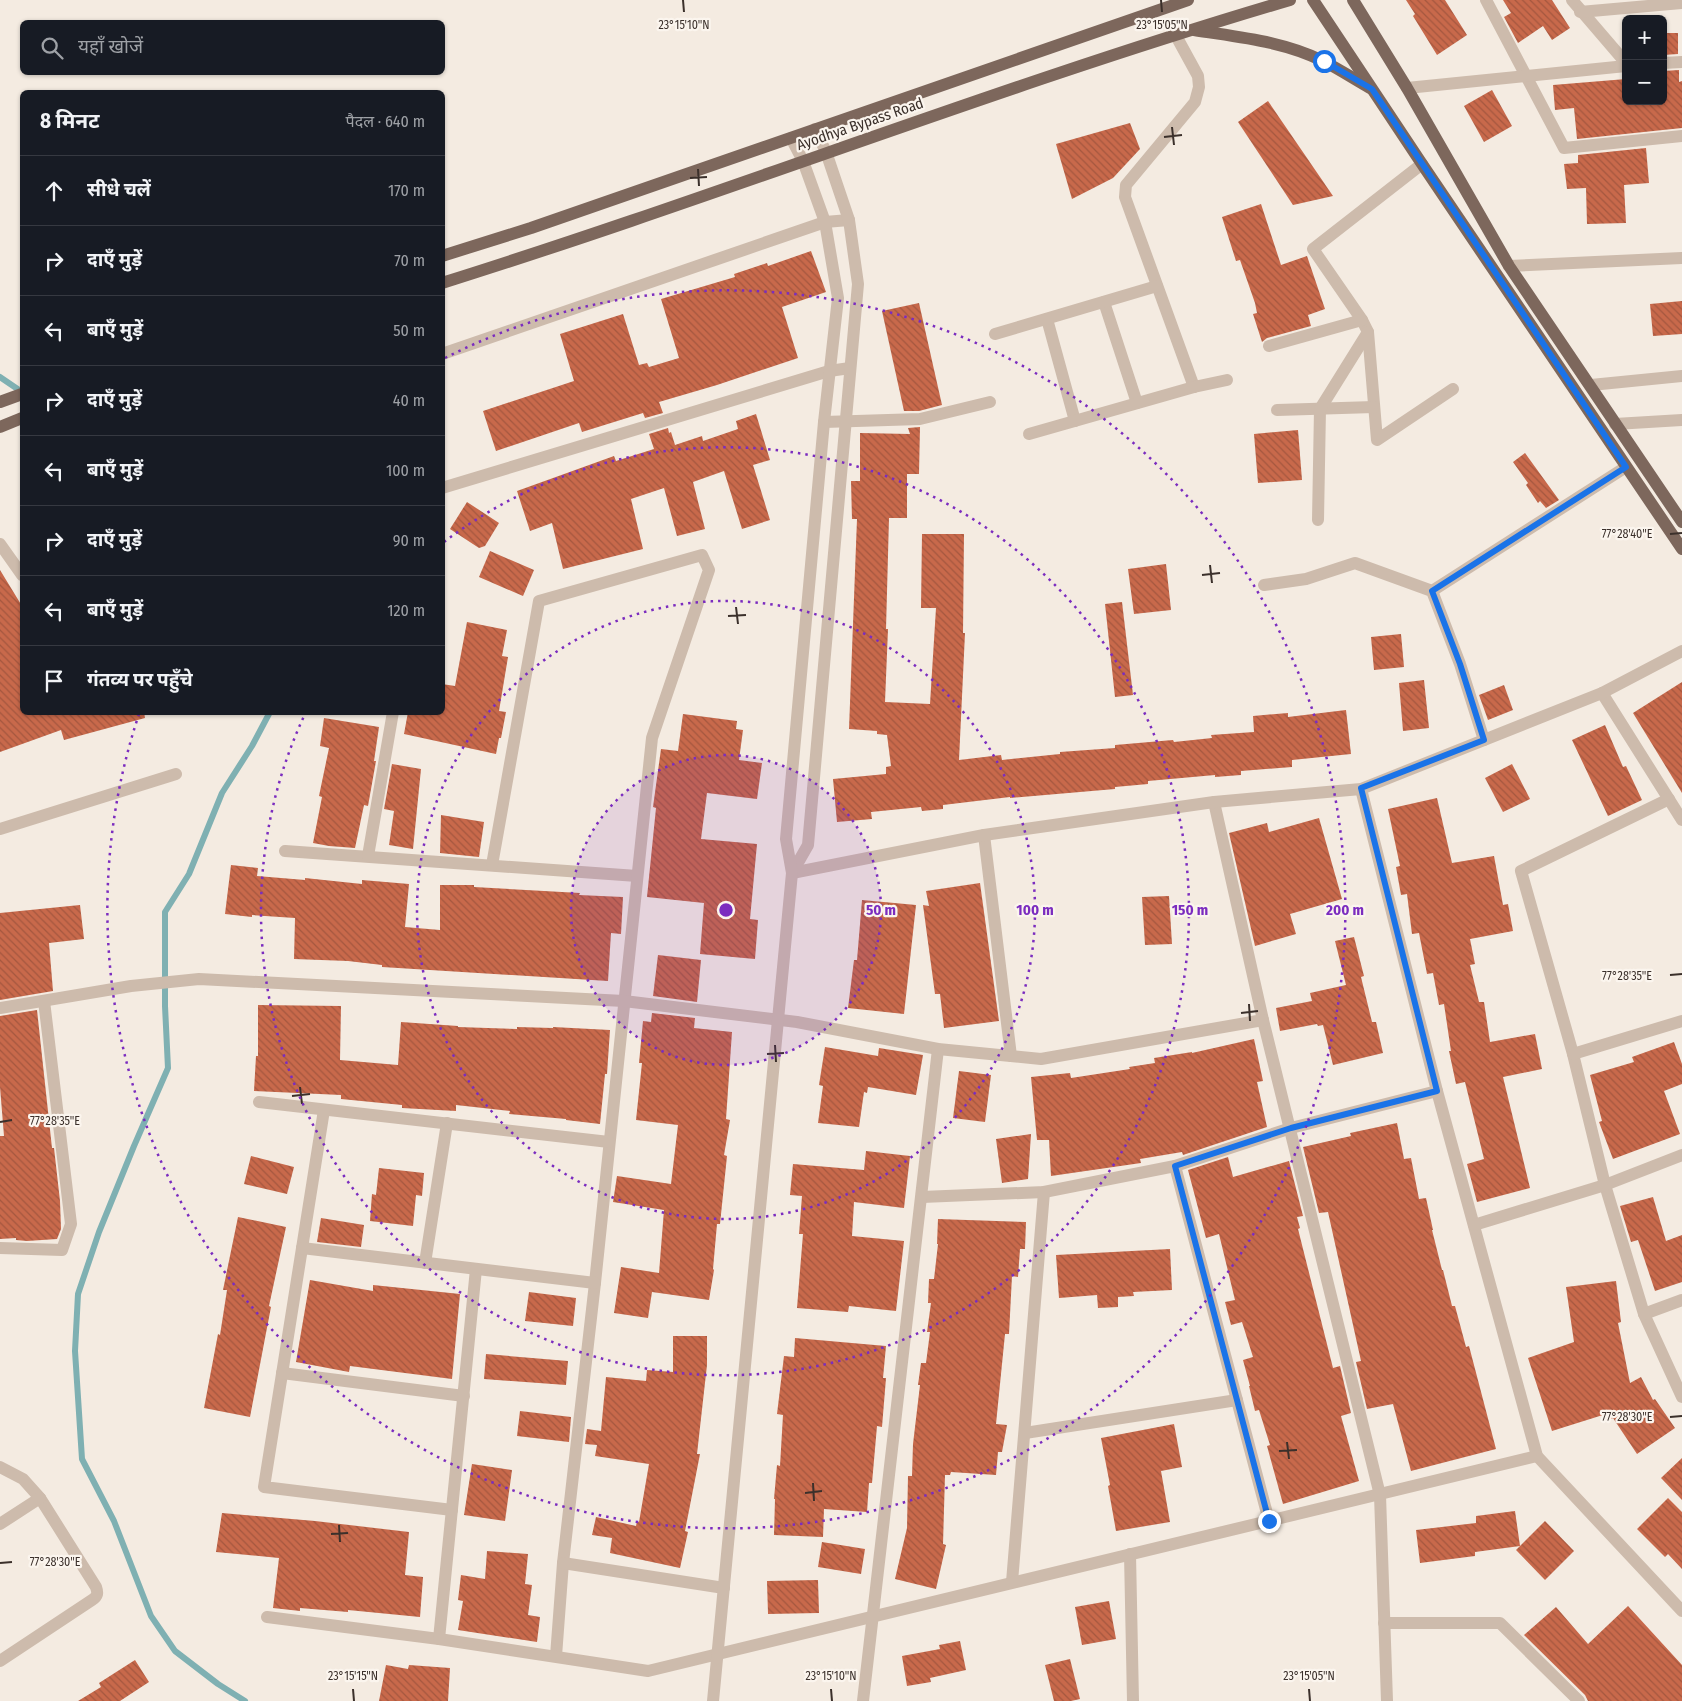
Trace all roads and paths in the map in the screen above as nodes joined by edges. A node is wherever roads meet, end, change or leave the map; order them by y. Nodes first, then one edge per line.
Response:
1 (1290, 0) edge
2 (1313, 0) edge
3 (1353, 0) edge
4 (1486, 0) edge
5 (1572, 0) edge
6 (1181, 1) edge
7 (1682, 3) edge
8 (1580, 12) junction
9 (1189, 30) junction
10 (1175, 34) junction
11 (1622, 60) edge
12 (1682, 62) edge
13 (1667, 63) edge
14 (1622, 65) edge
15 (1526, 77) junction
16 (1407, 88) junction
17 (1372, 89) junction
18 (815, 129) junction
19 (1682, 136) edge
20 (791, 138) junction
21 (826, 152) junction
22 (803, 161) junction
23 (1422, 164) junction
24 (849, 220) junction
25 (825, 222) junction
26 (445, 255) edge
27 (1682, 258) edge
28 (1509, 266) junction
29 (445, 282) edge
30 (1157, 286) junction
31 (1104, 302) junction
32 (1047, 319) junction
33 (1362, 320) junction
34 (1368, 332) junction
35 (996, 334) dead end
36 (1269, 346) dead end
37 (445, 353) edge
38 (850, 368) junction
39 (829, 371) junction
40 (1682, 376) edge
41 (1227, 380) dead end
42 (1591, 385) junction
43 (1194, 387) junction
44 (1453, 390) dead end
45 (20, 395) edge
46 (0, 402) edge
47 (990, 402) dead end
48 (1137, 403) junction
49 (1374, 407) junction
50 (1320, 409) junction
51 (1277, 410) dead end
52 (20, 419) edge
53 (1682, 420) edge
54 (846, 421) junction
55 (1075, 421) junction
56 (824, 422) junction
57 (1615, 424) junction
58 (0, 426) edge
59 (1029, 434) dead end
60 (1626, 467) junction
61 (445, 487) edge
62 (1318, 520) dead end
63 (1682, 522) edge
64 (0, 544) edge
65 (1682, 549) edge
66 (20, 572) edge
67 (1264, 585) dead end
68 (1432, 591) junction
69 (1682, 653) edge
70 (1602, 693) junction
71 (392, 715) edge
72 (1484, 740) junction
73 (176, 774) dead end
74 (1361, 788) junction
75 (1669, 799) junction
76 (1214, 802) junction
77 (1682, 820) edge
78 (0, 828) edge
79 (984, 836) junction
80 (286, 851) dead end
81 (368, 856) junction
82 (492, 864) junction
83 (792, 873) junction
84 (637, 876) junction
85 (44, 1001) junction
86 (624, 1001) junction
87 (0, 1008) edge
88 (778, 1020) junction
89 (1263, 1020) junction
90 (1682, 1021) edge
91 (938, 1049) junction
92 (1573, 1054) junction
93 (1011, 1056) junction
94 (1437, 1091) junction
95 (259, 1102) dead end
96 (324, 1110) junction
97 (447, 1123) junction
98 (1291, 1128) junction
99 (609, 1142) junction
100 (1682, 1155) edge
101 (1175, 1166) junction
102 (1605, 1185) junction
103 (1044, 1192) junction
104 (922, 1197) junction
105 (1474, 1225) junction
106 (0, 1248) edge
107 (302, 1248) junction
108 (425, 1263) junction
109 (476, 1269) junction
110 (595, 1283) junction
111 (1682, 1300) edge
112 (1644, 1314) junction
113 (282, 1373) junction
114 (464, 1396) junction
115 (1682, 1397) edge
116 (1237, 1400) junction
117 (1025, 1433) junction
118 (1537, 1456) junction
119 (0, 1468) edge
120 (1380, 1495) junction
121 (40, 1498) junction
122 (452, 1510) junction
123 (1269, 1521) junction
124 (0, 1524) edge
125 (1130, 1554) junction
126 (563, 1563) junction
127 (1012, 1582) junction
128 (724, 1588) junction
129 (1682, 1611) edge
130 (872, 1616) junction
131 (267, 1617) dead end
132 (1384, 1622) junction
133 (439, 1639) junction
134 (718, 1655) junction
135 (556, 1656) junction
136 (0, 1661) edge
137 (714, 1701) edge
138 (863, 1701) edge
139 (1134, 1701) edge
140 (1387, 1701) edge
141 (1579, 1701) edge

1 - 9 main road, Ayodhya Bypass Road
2 - 17 main road
3 - 16 main road
4 - 15 street
5 - 8 street
6 - 18 main road, Ayodhya Bypass Road
7 - 8 street
8 - 11 street
9 - 10 main road, Ayodhya Bypass Road
9 - 17 main road
10 - 21 main road, Ayodhya Bypass Road
10 - 30 street
12 - 13 street
14 - 15 street
15 - 16 street
15 - 19 street
16 - 28 main road
17 - 23 main road
18 - 20 main road, Ayodhya Bypass Road
18 - 21 street
20 - 22 street
20 - 26 main road, Ayodhya Bypass Road
21 - 22 main road, Ayodhya Bypass Road
21 - 24 street
22 - 25 street
22 - 29 main road, Ayodhya Bypass Road
23 - 33 street
23 - 60 main road
24 - 25 street
24 - 38 street
25 - 37 street
25 - 39 street
27 - 28 street
28 - 42 main road
30 - 31 street
30 - 43 street
31 - 32 street
31 - 48 street
32 - 35 street
32 - 55 street
33 - 34 street
33 - 36 street
34 - 49 street
34 - 50 street
38 - 39 street
38 - 54 street
39 - 56 street
39 - 61 street
40 - 42 street
41 - 43 street
42 - 57 main road
43 - 48 street
44 - 49 street
45 - 46 main road
47 - 54 street
48 - 55 street
49 - 50 street
50 - 51 street
50 - 62 street
52 - 58 main road
53 - 57 street
54 - 56 street
54 - 83 street
55 - 59 street
56 - 83 street
57 - 63 main road
60 - 65 main road
60 - 68 street
64 - 66 street
67 - 68 street
68 - 72 street
69 - 70 street
70 - 72 street
70 - 75 street
71 - 81 street
72 - 74 street
73 - 78 street
74 - 76 street
74 - 94 street
75 - 77 street
75 - 92 street
76 - 79 street
76 - 89 street
79 - 83 street
79 - 93 street
80 - 81 street
81 - 82 street
82 - 84 street
82 - 84 street
83 - 88 street
84 - 86 street
85 - 86 street
85 - 87 street
85 - 106 street
86 - 88 street
86 - 99 street
88 - 91 street
88 - 128 street
89 - 93 street
89 - 98 street
90 - 92 street
91 - 93 street
91 - 104 street
92 - 102 street
94 - 98 street
94 - 105 street
95 - 96 street
96 - 97 street
96 - 107 street
97 - 99 street
97 - 108 street
98 - 101 street
98 - 120 street
99 - 110 street
100 - 102 street
101 - 103 street
101 - 116 street
102 - 105 street
102 - 112 street
103 - 104 street
103 - 117 street
104 - 130 street
105 - 118 street
107 - 108 street
107 - 113 street
108 - 109 street
109 - 110 street
109 - 114 street
110 - 126 street
111 - 112 street
112 - 115 street
113 - 114 street
113 - 122 street
114 - 122 street
116 - 117 street
116 - 123 street
117 - 127 street
118 - 120 street
118 - 129 street
119 - 121 street
120 - 123 street
120 - 132 street
121 - 124 street
121 - 136 street
122 - 133 street
123 - 125 street
125 - 127 street
125 - 139 street
126 - 128 street
126 - 135 street
127 - 130 street
128 - 134 street
130 - 134 street
130 - 138 street
131 - 133 street
132 - 140 street
132 - 141 street
133 - 135 street
134 - 135 street
134 - 137 street

